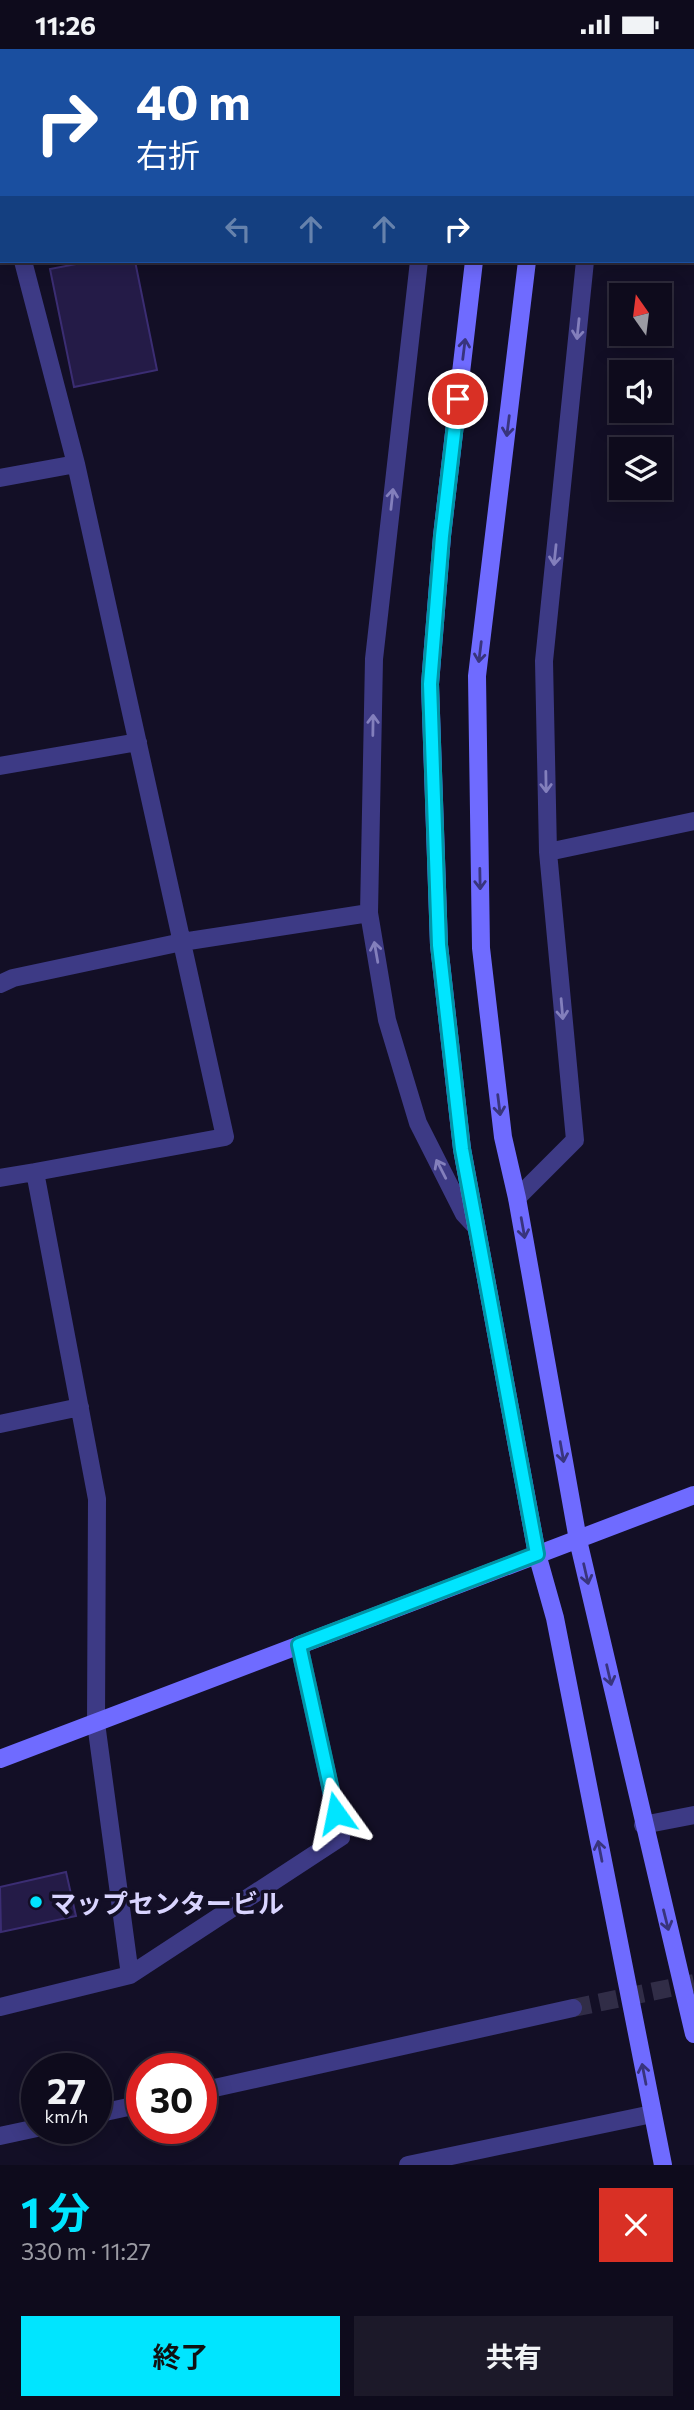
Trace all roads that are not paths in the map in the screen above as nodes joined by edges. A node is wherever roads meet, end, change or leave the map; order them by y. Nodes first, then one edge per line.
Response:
1 (24, 263) edge
2 (419, 263) edge
3 (474, 263) edge
4 (527, 263) edge
5 (584, 263) edge
6 (76, 464) junction
7 (0, 478) edge
8 (138, 742) junction
9 (0, 766) edge
10 (694, 821) edge
11 (548, 852) junction
12 (369, 913) junction
13 (183, 942) junction
14 (0, 984) edge
15 (35, 1172) junction
16 (0, 1178) edge
17 (517, 1198) junction
18 (476, 1227) junction
19 (80, 1407) junction
20 (0, 1424) edge
21 (694, 1495) edge
22 (578, 1540) junction
23 (537, 1554) junction
24 (299, 1645) junction
25 (96, 1723) junction
26 (0, 1759) edge
27 (694, 1815) edge
28 (643, 1825) junction
29 (130, 1975) junction
30 (0, 2007) edge
31 (573, 2008) tunnel mouth
32 (694, 2034) edge
33 (217, 2087) edge
34 (652, 2114) junction
35 (21, 2131) edge
36 (0, 2136) edge
37 (420, 2164) edge
38 (663, 2165) edge

1 - 6 street
12 -> 2 street
18 -> 3 street
4 -> 17 street
5 -> 11 street
6 - 7 street
6 - 8 street
8 - 9 street
8 - 13 street
10 - 11 street
11 -> 17 street
12 - 13 street
18 -> 12 street
13 - 14 street
13 - 15 street
15 - 16 street
15 - 19 street
17 -> 22 street
18 - 23 street
19 - 20 street
19 - 25 street
21 - 22 street
22 - 23 street
22 -> 28 street
23 - 24 street
34 -> 23 street
24 - 25 street
24 - 29 street
25 - 26 street
25 - 29 street
27 - 28 street
28 -> 32 street
29 - 30 street
31 - 33 street
34 - 37 street
34 - 38 street
35 - 36 street

